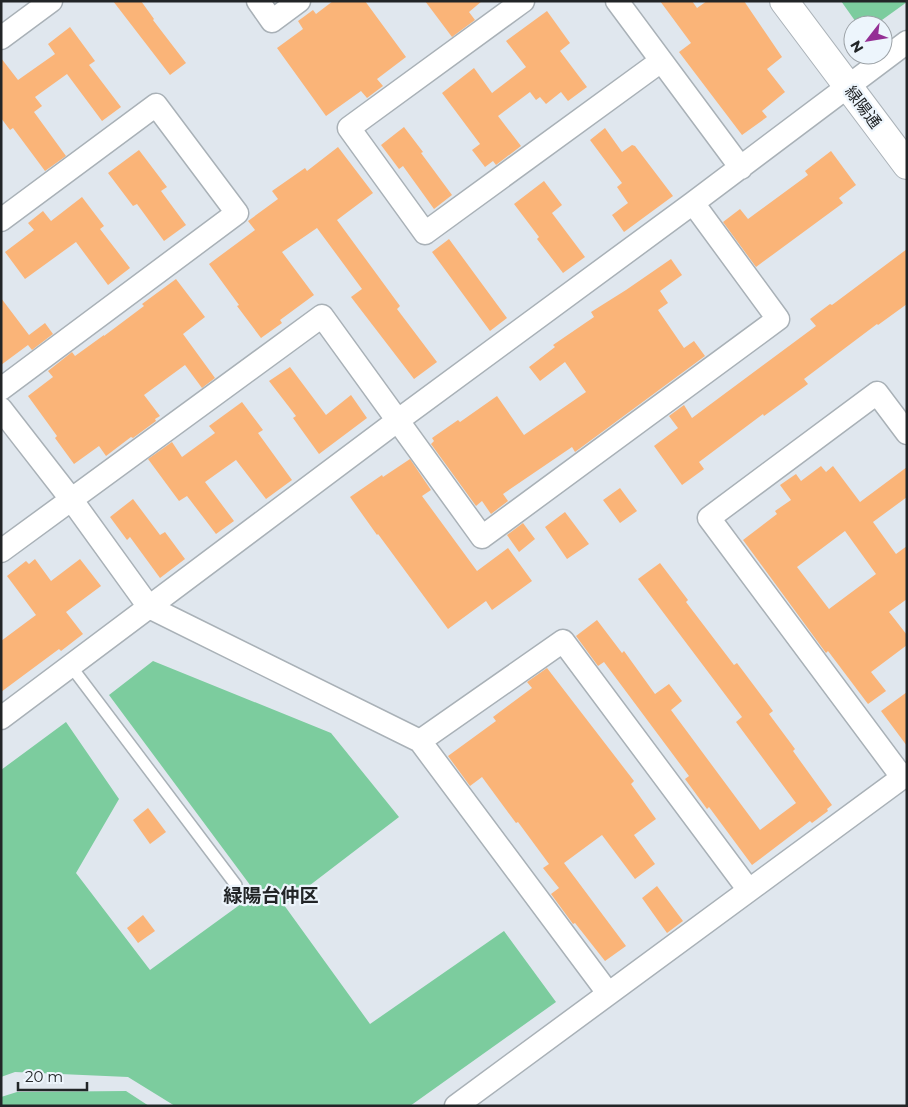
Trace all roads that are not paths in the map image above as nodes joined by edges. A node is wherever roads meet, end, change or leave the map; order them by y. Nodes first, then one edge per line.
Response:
1 (51, 1) edge
2 (258, 1) edge
3 (299, 1) edge
4 (523, 1) edge
5 (617, 1) edge
6 (784, 1) edge
7 (1, 38) edge
8 (907, 42) edge
9 (661, 61) junction
10 (847, 86) junction
11 (907, 165) edge
12 (741, 168) junction
13 (693, 203) junction
14 (1, 220) edge
15 (1, 389) edge
16 (1, 409) edge
17 (397, 421) junction
18 (907, 432) edge
19 (71, 499) junction
20 (1, 551) edge
21 (149, 607) junction
22 (70, 665) junction
23 (1, 718) edge
24 (420, 742) junction
25 (904, 776) edge
26 (236, 885) dead end
27 (748, 889) junction
28 (608, 993) junction
29 (456, 1106) edge

1 - 7 street
2 - 3 street
4 - 9 street
5 - 9 street
6 - 10 street, 緑陽通
8 - 10 street
9 - 12 street
10 - 11 street, 緑陽通
10 - 12 street
12 - 13 street
13 - 17 street
13 - 17 street
14 - 15 street
16 - 19 street
17 - 19 street
17 - 21 street
18 - 25 street
19 - 20 street
19 - 21 street
21 - 22 street
21 - 24 street
22 - 23 street
22 - 26 lane
24 - 27 street
24 - 28 street
25 - 27 street
27 - 28 street
28 - 29 street

